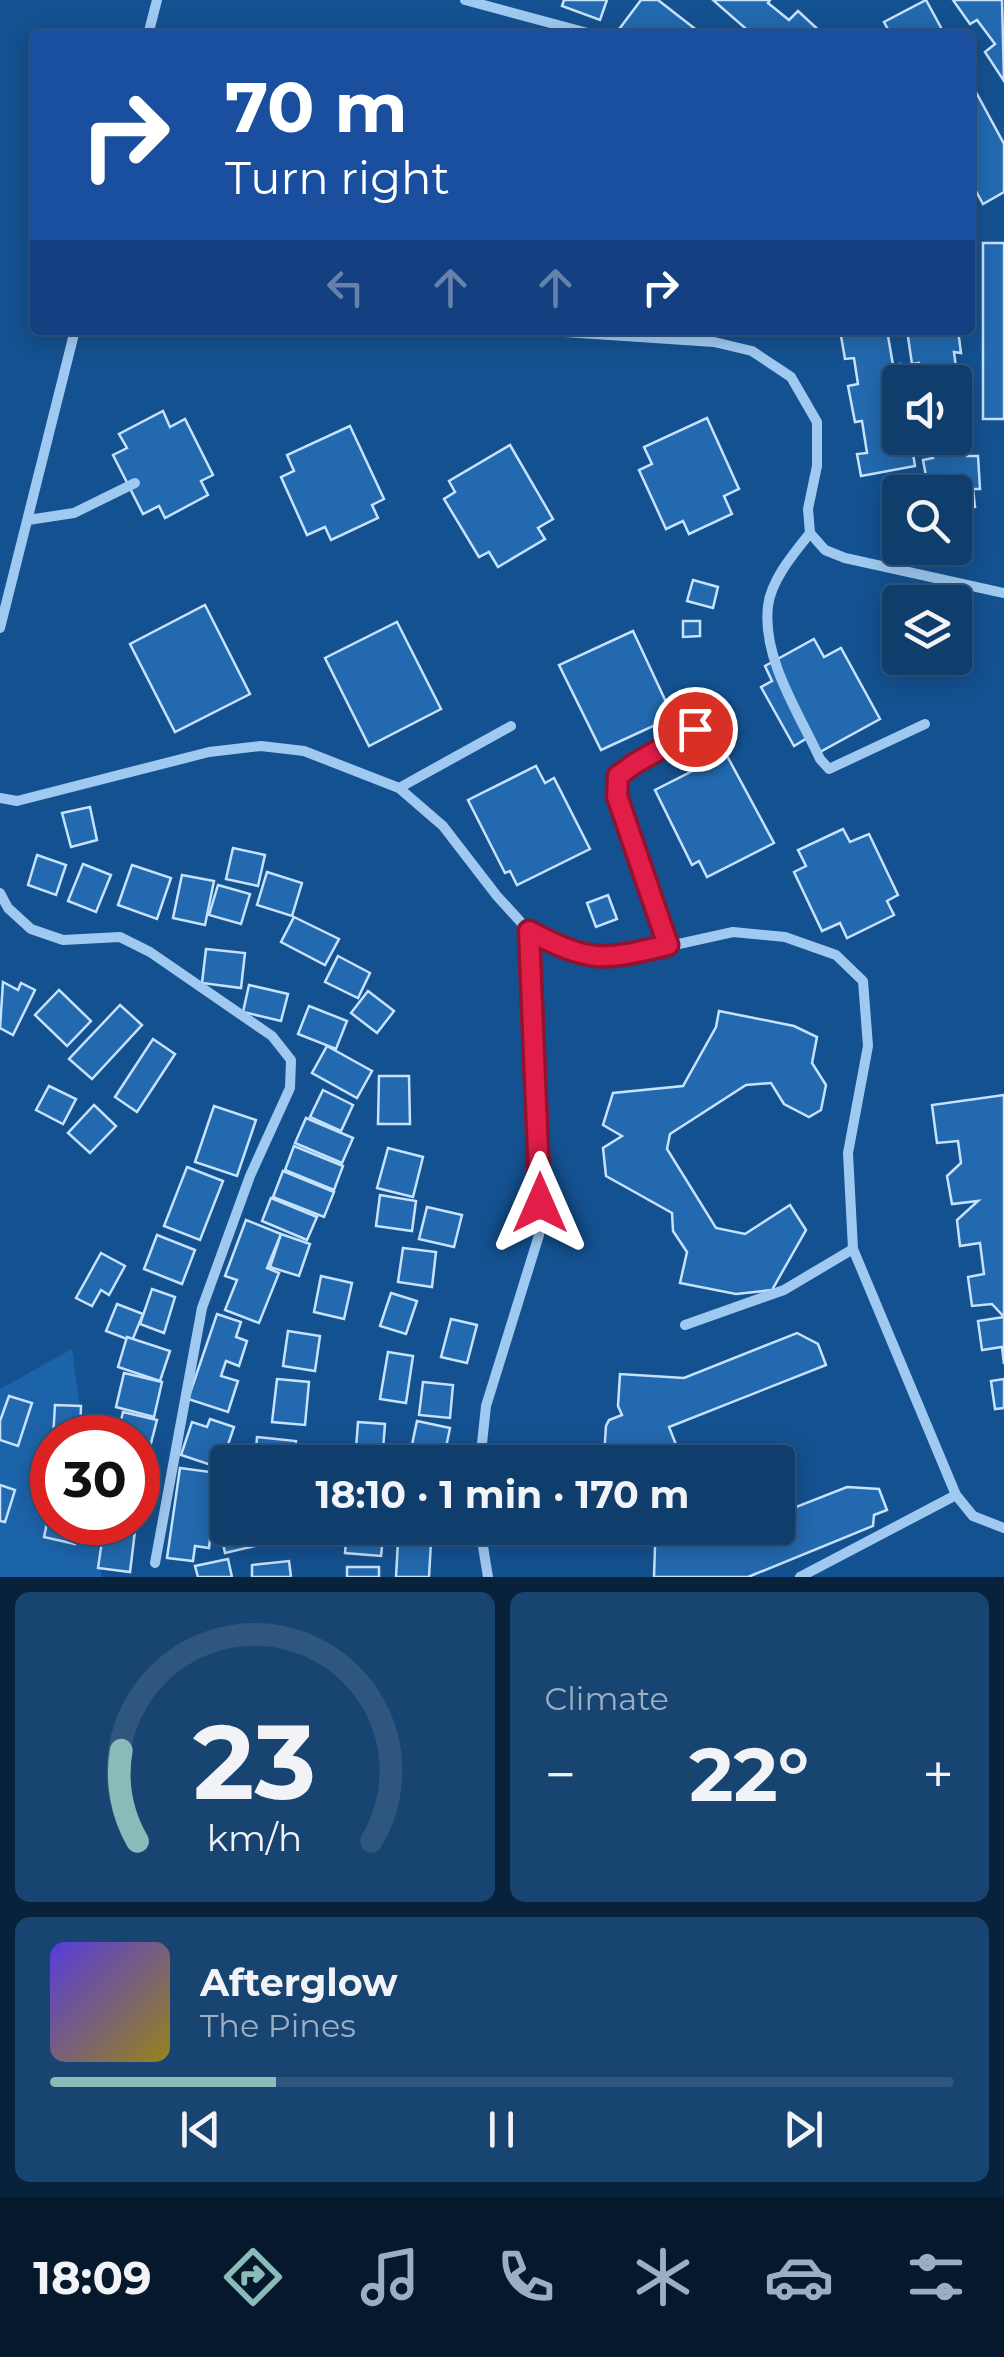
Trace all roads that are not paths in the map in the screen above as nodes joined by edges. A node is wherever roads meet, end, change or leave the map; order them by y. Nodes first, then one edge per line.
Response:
1 (156, 0) edge
2 (464, 0) edge
3 (149, 30) edge
4 (577, 30) edge
5 (73, 335) edge
6 (610, 335) edge
7 (135, 482) dead end
8 (28, 520) junction
9 (810, 533) junction
10 (1004, 594) edge
11 (0, 628) edge
12 (725, 712) dead end
13 (925, 724) dead end
14 (511, 726) dead end
15 (399, 788) junction
16 (0, 798) edge
17 (0, 893) edge
18 (529, 931) junction
19 (668, 945) junction
20 (854, 1249) junction
21 (685, 1325) dead end
22 (482, 1445) edge
23 (956, 1495) junction
24 (1004, 1528) edge
25 (483, 1545) edge
26 (155, 1563) dead end
27 (488, 1577) edge
28 (800, 1577) edge

1 - 3 street
2 - 4 street
5 - 8 street
6 - 9 street
7 - 8 street
8 - 11 street
9 - 10 street
9 - 13 street
12 - 19 street
14 - 15 street
15 - 16 street
15 - 18 street
17 - 26 street
18 - 19 street
18 - 22 street
19 - 20 street
20 - 21 street
20 - 23 street
23 - 24 street
23 - 28 street
25 - 27 street

